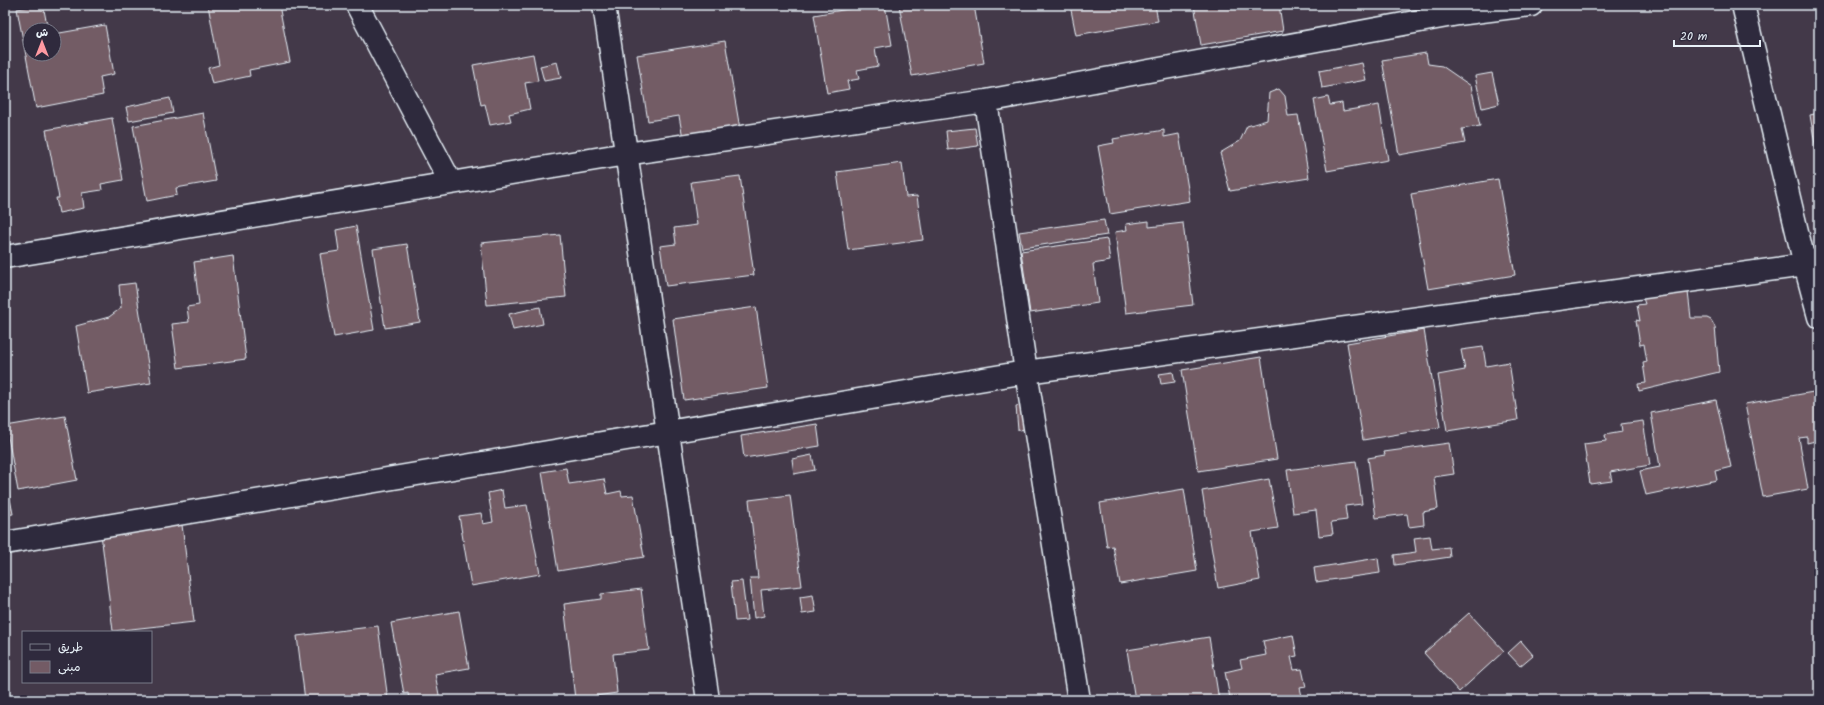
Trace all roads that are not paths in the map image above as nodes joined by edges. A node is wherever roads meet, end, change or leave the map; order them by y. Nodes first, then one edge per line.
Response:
1 (357, 5) edge
2 (604, 5) edge
3 (1531, 5) edge
4 (1743, 5) edge
5 (986, 101) junction
6 (626, 154) junction
7 (451, 183) junction
8 (5, 257) edge
9 (1812, 262) edge
10 (1819, 317) edge
11 (1026, 372) junction
12 (668, 432) junction
13 (5, 543) edge
14 (708, 700) edge
15 (1080, 700) edge

1 - 7 street
2 - 6 street
3 - 5 street
4 - 9 street
5 - 6 street
5 - 11 street
6 - 7 street
6 - 12 street
7 - 8 street
9 - 10 street
9 - 11 street
11 - 12 street
11 - 15 street
12 - 13 street
12 - 14 street

